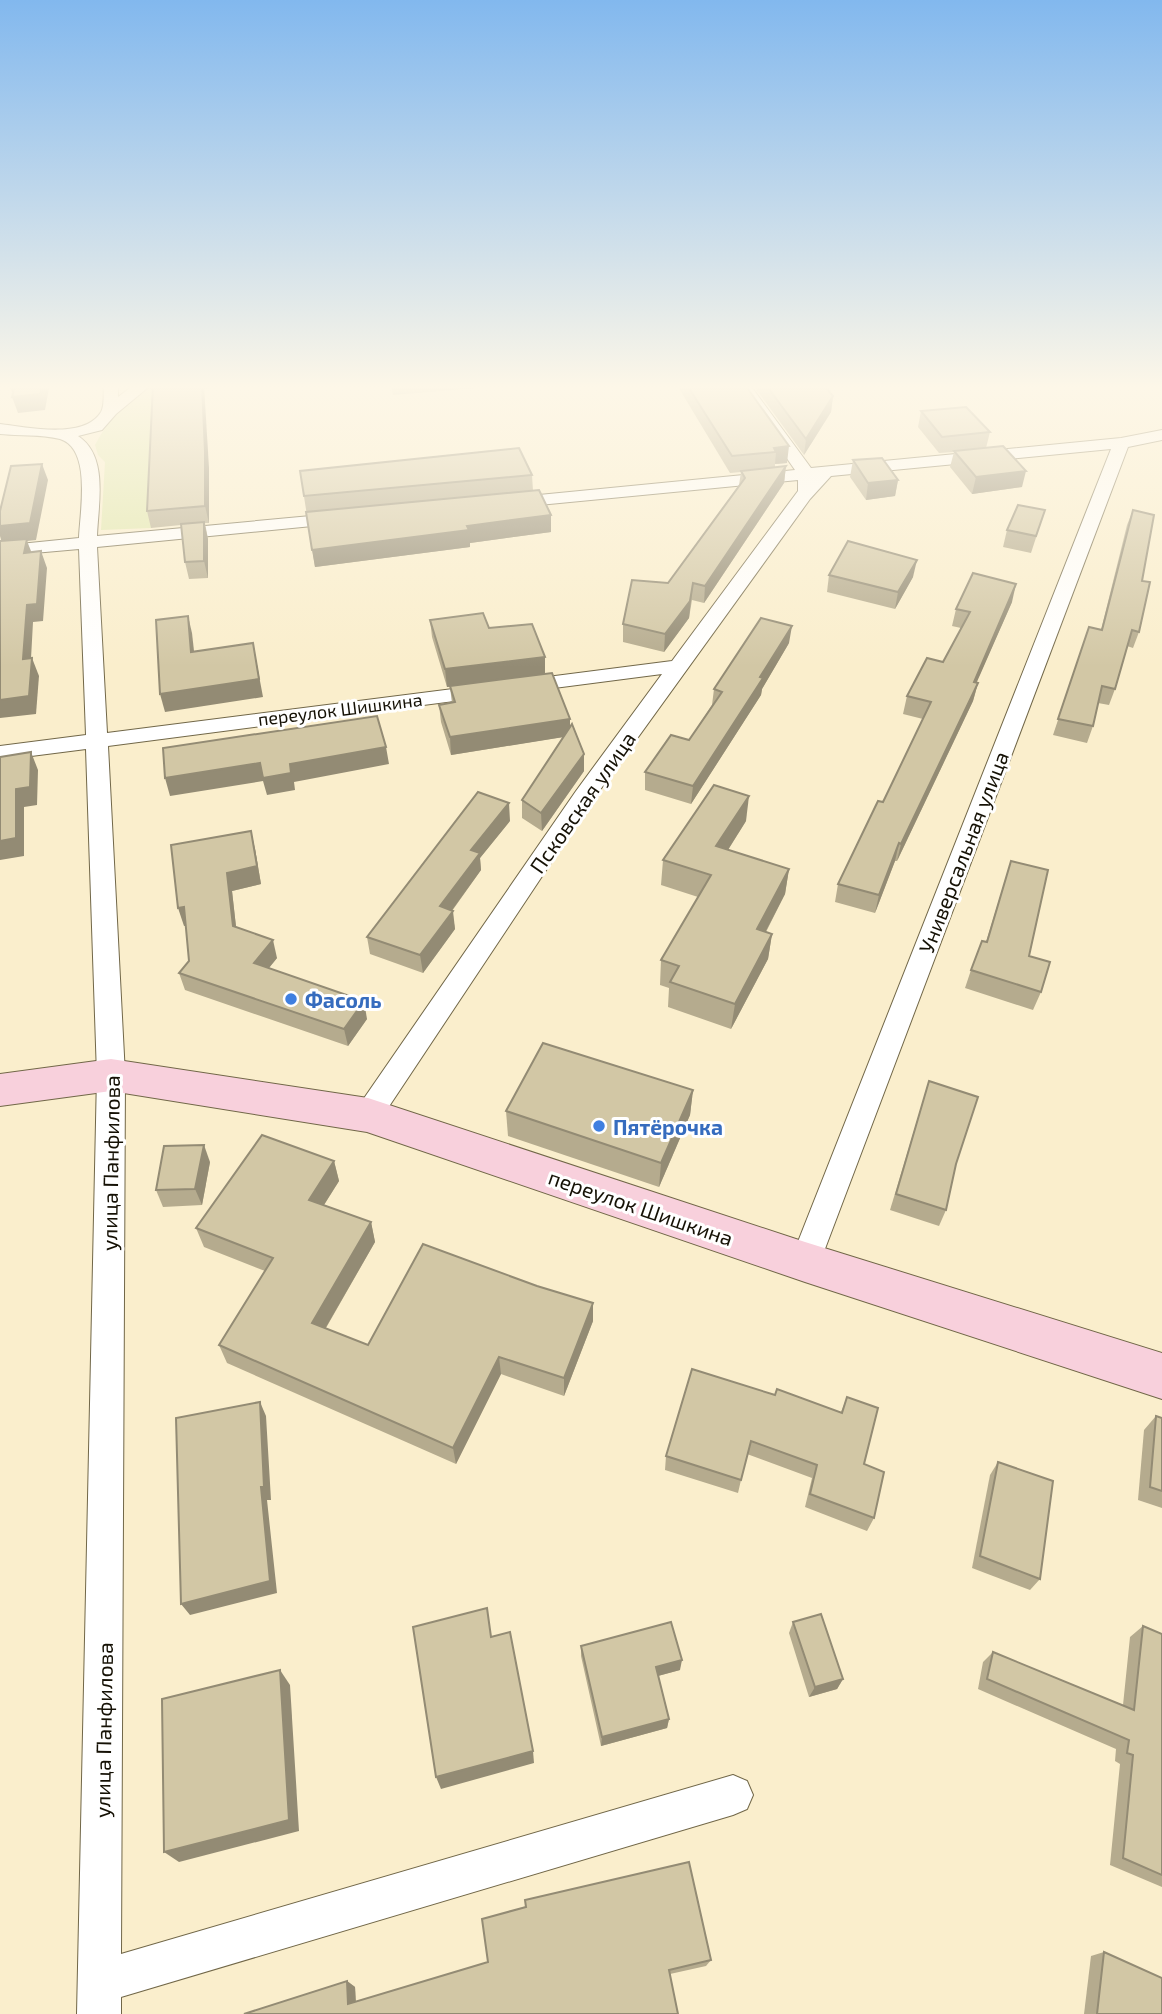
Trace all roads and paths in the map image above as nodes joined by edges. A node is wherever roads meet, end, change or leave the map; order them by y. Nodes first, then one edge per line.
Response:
1 (90, 479) edge
2 (828, 479) edge
3 (1107, 479) edge
4 (812, 481) junction
5 (489, 505) edge
6 (364, 516) edge
7 (88, 542) junction
8 (0, 551) edge
9 (680, 666) junction
10 (95, 740) junction
11 (0, 753) edge
12 (111, 1075) junction
13 (0, 1090) edge
14 (368, 1115) junction
15 (805, 1262) junction
16 (1162, 1376) edge
17 (733, 1795) dead end
18 (99, 1998) edge

1 - 7 street, улица Панфилова
2 - 4 street
3 - 15 street, Универсальная улица
4 - 5 street
4 - 9 street, Псковская улица
6 - 7 street
7 - 8 street
7 - 10 street, улица Панфилова
9 - 10 street, переулок Шишкина
9 - 14 street, Псковская улица
10 - 11 street, переулок Шишкина
10 - 12 street, улица Панфилова
12 - 13 main road, переулок Шишкина
12 - 14 main road, переулок Шишкина
12 - 18 street, улица Панфилова
14 - 15 main road, переулок Шишкина
15 - 16 main road, переулок Шишкина
17 - 18 street, улица Панфилова

